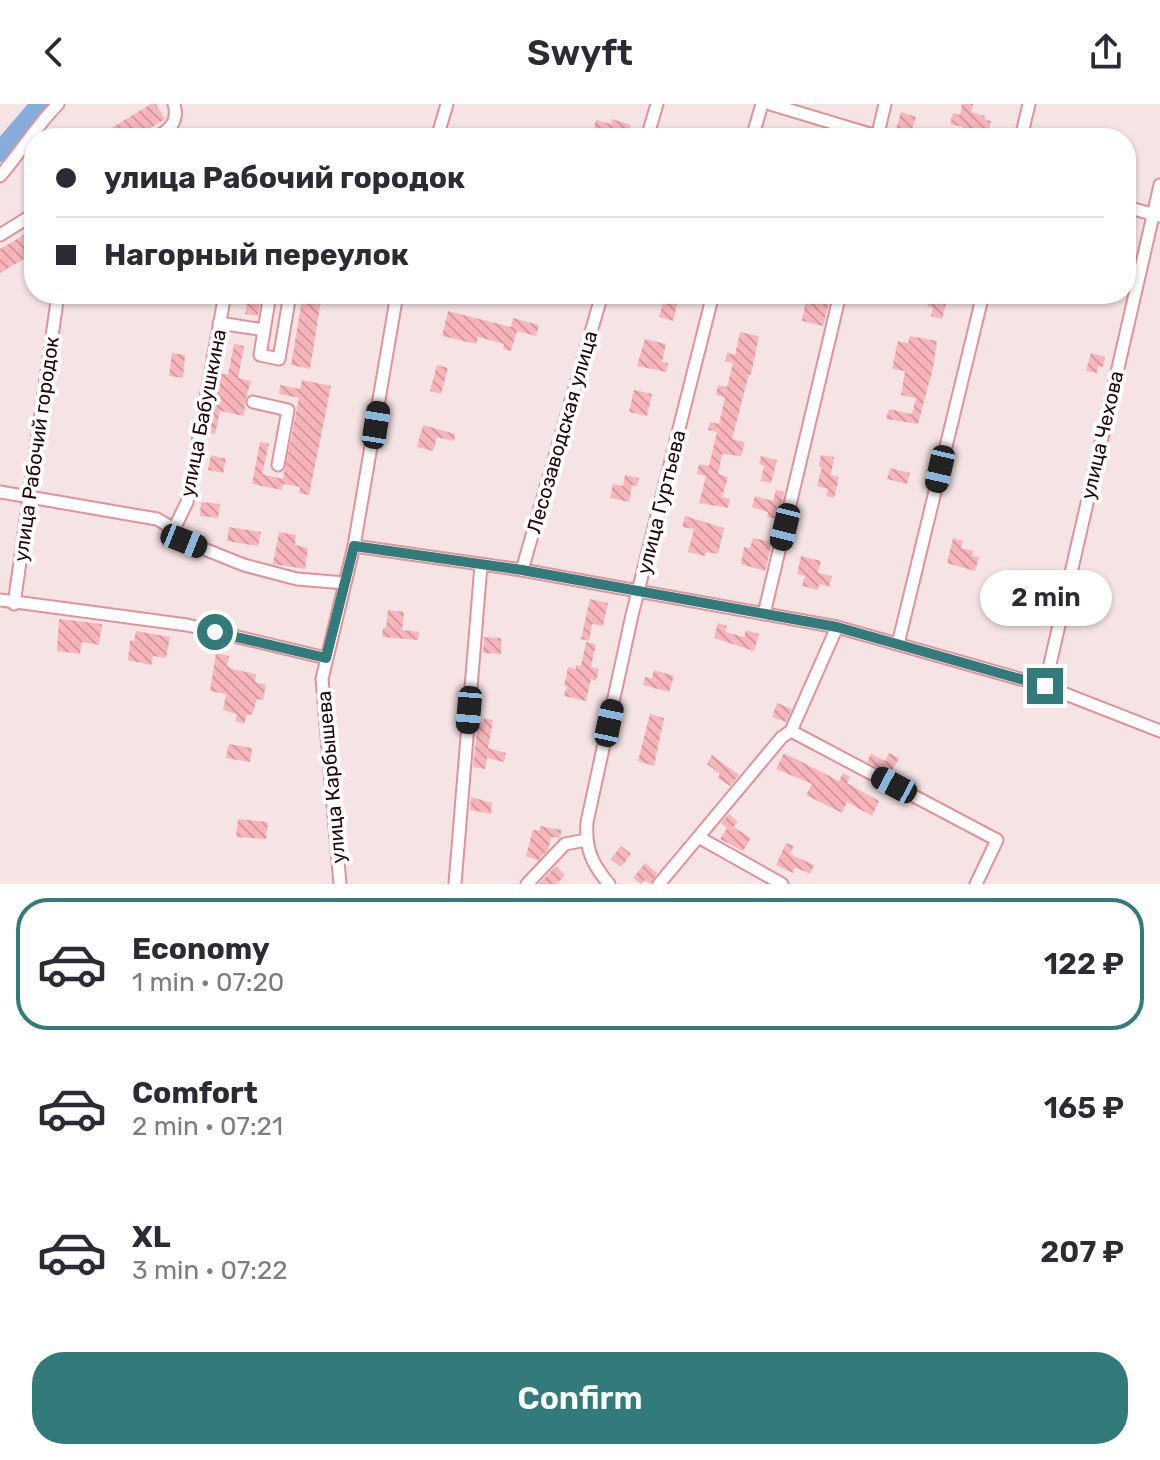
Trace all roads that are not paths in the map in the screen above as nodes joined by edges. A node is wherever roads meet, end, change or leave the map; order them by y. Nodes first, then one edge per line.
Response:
1 (58, 104) edge
2 (174, 104) edge
3 (657, 104) edge
4 (762, 104) edge
5 (770, 104) edge
6 (885, 104) edge
7 (1029, 104) edge
8 (444, 105) edge
9 (37, 128) edge
10 (171, 128) edge
11 (439, 128) edge
12 (650, 128) edge
13 (755, 128) edge
14 (849, 128) edge
15 (881, 128) edge
16 (1023, 128) edge
17 (24, 149) edge
18 (0, 176) edge
19 (1160, 185) edge
20 (1136, 210) edge
21 (1157, 215) edge
22 (24, 220) edge
23 (0, 235) edge
24 (1136, 303) edge
25 (57, 304) edge
26 (223, 304) edge
27 (268, 304) edge
28 (288, 304) edge
29 (395, 304) edge
30 (599, 304) edge
31 (710, 304) edge
32 (838, 304) edge
33 (981, 304) edge
34 (1136, 304) edge
35 (219, 323) junction
36 (264, 330) junction
37 (253, 402) dead end
38 (278, 465) dead end
39 (0, 492) edge
40 (30, 495) junction
41 (174, 529) junction
42 (354, 546) junction
43 (481, 565) junction
44 (522, 570) junction
45 (345, 583) junction
46 (638, 593) junction
47 (0, 600) edge
48 (14, 604) junction
49 (764, 614) junction
50 (837, 627) junction
51 (898, 644) junction
52 (326, 658) junction
53 (1045, 686) junction
54 (791, 731) junction
55 (1160, 731) edge
56 (700, 838) junction
57 (587, 846) junction
58 (340, 884) edge
59 (455, 884) edge
60 (527, 884) edge
61 (609, 884) edge
62 (659, 884) edge
63 (782, 884) edge
64 (976, 884) edge

1 - 9 street
2 - 10 street
3 - 12 street
4 - 13 street
5 - 14 street
6 - 15 street
7 - 16 street
8 - 11 street
17 - 18 street
19 - 21 street, улица Чехова
20 - 21 street
21 - 24 street, улица Чехова
22 - 23 street
25 - 40 street, улица Рабочий городок
26 - 35 street, улица Бабушкина
27 - 36 street
28 - 36 street
29 - 42 street, улица Карбышева
30 - 44 street, Лесозаводская улица
31 - 46 street, улица Гуртьева
32 - 49 street
33 - 51 street
34 - 53 street, улица Чехова
35 - 36 street
35 - 41 street, улица Бабушкина
37 - 38 street
39 - 40 street
40 - 41 street
40 - 48 street, улица Рабочий городок
41 - 45 street
42 - 43 street
42 - 45 street, улица Карбышева
43 - 44 street
43 - 59 street
44 - 46 street
45 - 52 street, улица Карбышева
46 - 49 street
46 - 57 street, улица Гуртьева
47 - 48 street
48 - 52 street
49 - 50 street
50 - 51 street
50 - 54 street
51 - 53 street
52 - 58 street, улица Карбышева
53 - 55 street
54 - 56 street
54 - 64 street
56 - 62 street
56 - 63 street
57 - 60 street
57 - 61 street

